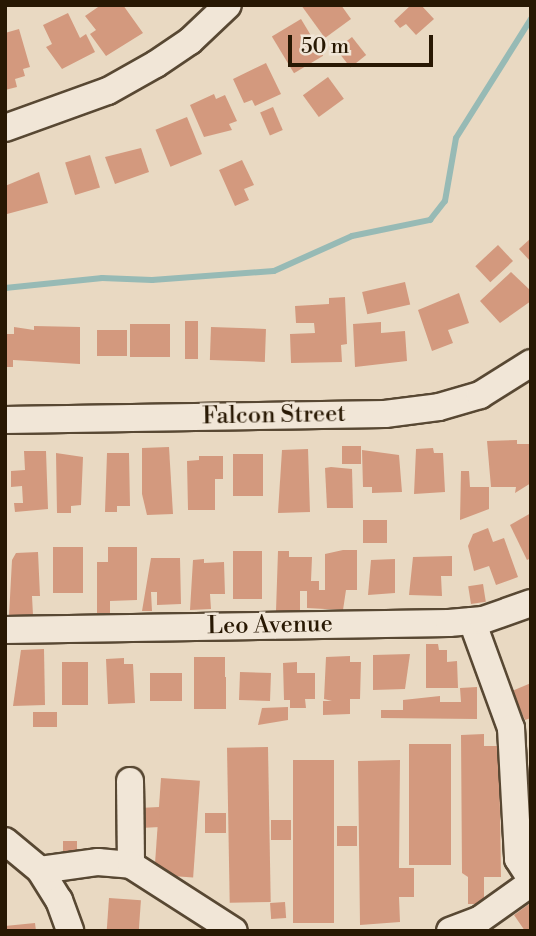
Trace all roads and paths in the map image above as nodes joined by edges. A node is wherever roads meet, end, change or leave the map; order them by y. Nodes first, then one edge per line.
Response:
1 (228, 5) edge
2 (5, 128) edge
3 (531, 363) edge
4 (5, 420) edge
5 (531, 603) edge
6 (472, 621) junction
7 (5, 630) edge
8 (130, 781) dead end
9 (5, 841) edge
10 (131, 865) junction
11 (40, 870) junction
12 (531, 881) edge
13 (70, 931) edge
14 (234, 931) edge
15 (450, 931) edge

1 - 2 street
3 - 4 street, Falcon Street
5 - 6 street, Leo Avenue
6 - 7 street, Leo Avenue
6 - 12 street
8 - 10 street
9 - 11 street
10 - 11 street
10 - 14 street
11 - 13 street
12 - 15 street

